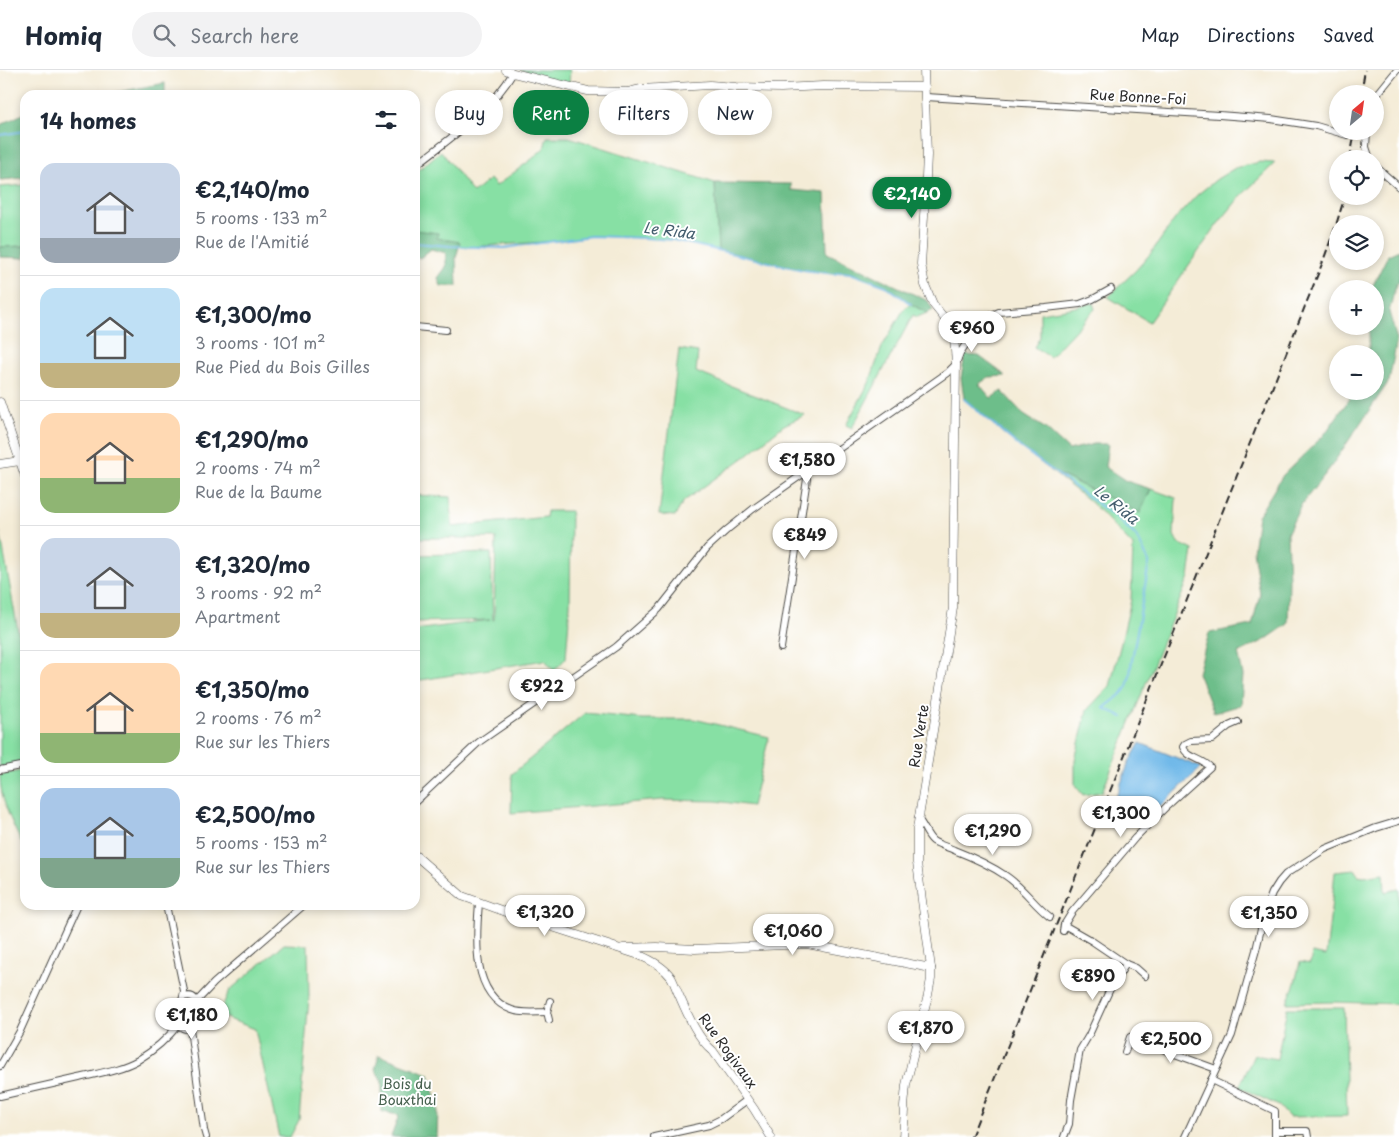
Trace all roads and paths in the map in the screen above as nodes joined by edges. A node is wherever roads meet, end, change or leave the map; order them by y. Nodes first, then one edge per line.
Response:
1 (924, 70) edge
2 (1397, 70) edge
3 (509, 71) edge
4 (1384, 86) edge
5 (925, 87) junction
6 (926, 97) junction
7 (1329, 130) edge
8 (420, 162) edge
9 (1384, 174) edge
10 (1399, 187) edge
11 (1111, 288) dead end
12 (944, 319) junction
13 (420, 327) edge
14 (446, 330) dead end
15 (972, 335) junction
16 (956, 364) junction
17 (0, 402) edge
18 (20, 459) edge
19 (0, 464) edge
20 (20, 465) edge
21 (806, 472) junction
22 (781, 648) dead end
23 (1238, 722) dead end
24 (20, 766) edge
25 (0, 770) edge
26 (420, 797) edge
27 (918, 819) junction
28 (1399, 821) edge
29 (420, 859) edge
30 (479, 903) junction
31 (74, 910) edge
32 (167, 910) edge
33 (299, 910) edge
34 (1050, 917) dead end
35 (656, 947) junction
36 (619, 949) junction
37 (650, 960) junction
38 (1126, 964) junction
39 (930, 968) junction
40 (1145, 976) dead end
41 (184, 997) junction
42 (550, 1000) dead end
43 (197, 1001) junction
44 (547, 1012) junction
45 (549, 1020) dead end
46 (179, 1024) junction
47 (190, 1029) junction
48 (1125, 1052) dead end
49 (0, 1066) edge
50 (1216, 1069) junction
51 (1211, 1080) junction
52 (0, 1096) edge
53 (747, 1100) junction
54 (1275, 1134) edge
55 (206, 1137) edge
56 (654, 1137) edge
57 (771, 1137) edge
58 (903, 1137) edge
59 (1064, 1137) edge
60 (1185, 1137) edge
61 (1308, 1137) edge

1 - 5 street
2 - 4 street
3 - 5 street
3 - 8 street
5 - 6 street
6 - 7 street, Rue Bonne-Foi
6 - 12 street
9 - 10 street
11 - 15 street
12 - 15 street
12 - 16 street, Rue Verte
13 - 14 street
15 - 16 street
16 - 21 street
16 - 27 street, Rue Verte
17 - 18 street
19 - 20 street
21 - 22 street
21 - 26 street
23 - 38 street
24 - 25 street
27 - 34 street
27 - 39 street, Rue Verte
28 - 50 street
29 - 30 street, Rue Rogivaux
30 - 36 street, Rue Rogivaux
30 - 44 street
31 - 49 street
32 - 41 street
33 - 43 street
35 - 36 street
35 - 37 street
35 - 39 street
36 - 37 street, Rue Rogivaux
37 - 53 street, Rue Rogivaux
38 - 40 street
38 - 59 street
39 - 58 street, Rue Verte
41 - 43 street
41 - 46 street
42 - 44 street
43 - 47 street
44 - 45 street
46 - 47 street
46 - 52 street
47 - 55 street
48 - 50 street
50 - 51 street
51 - 54 street
51 - 60 street
53 - 56 street
53 - 57 street, Rue Rogivaux
54 - 61 street

